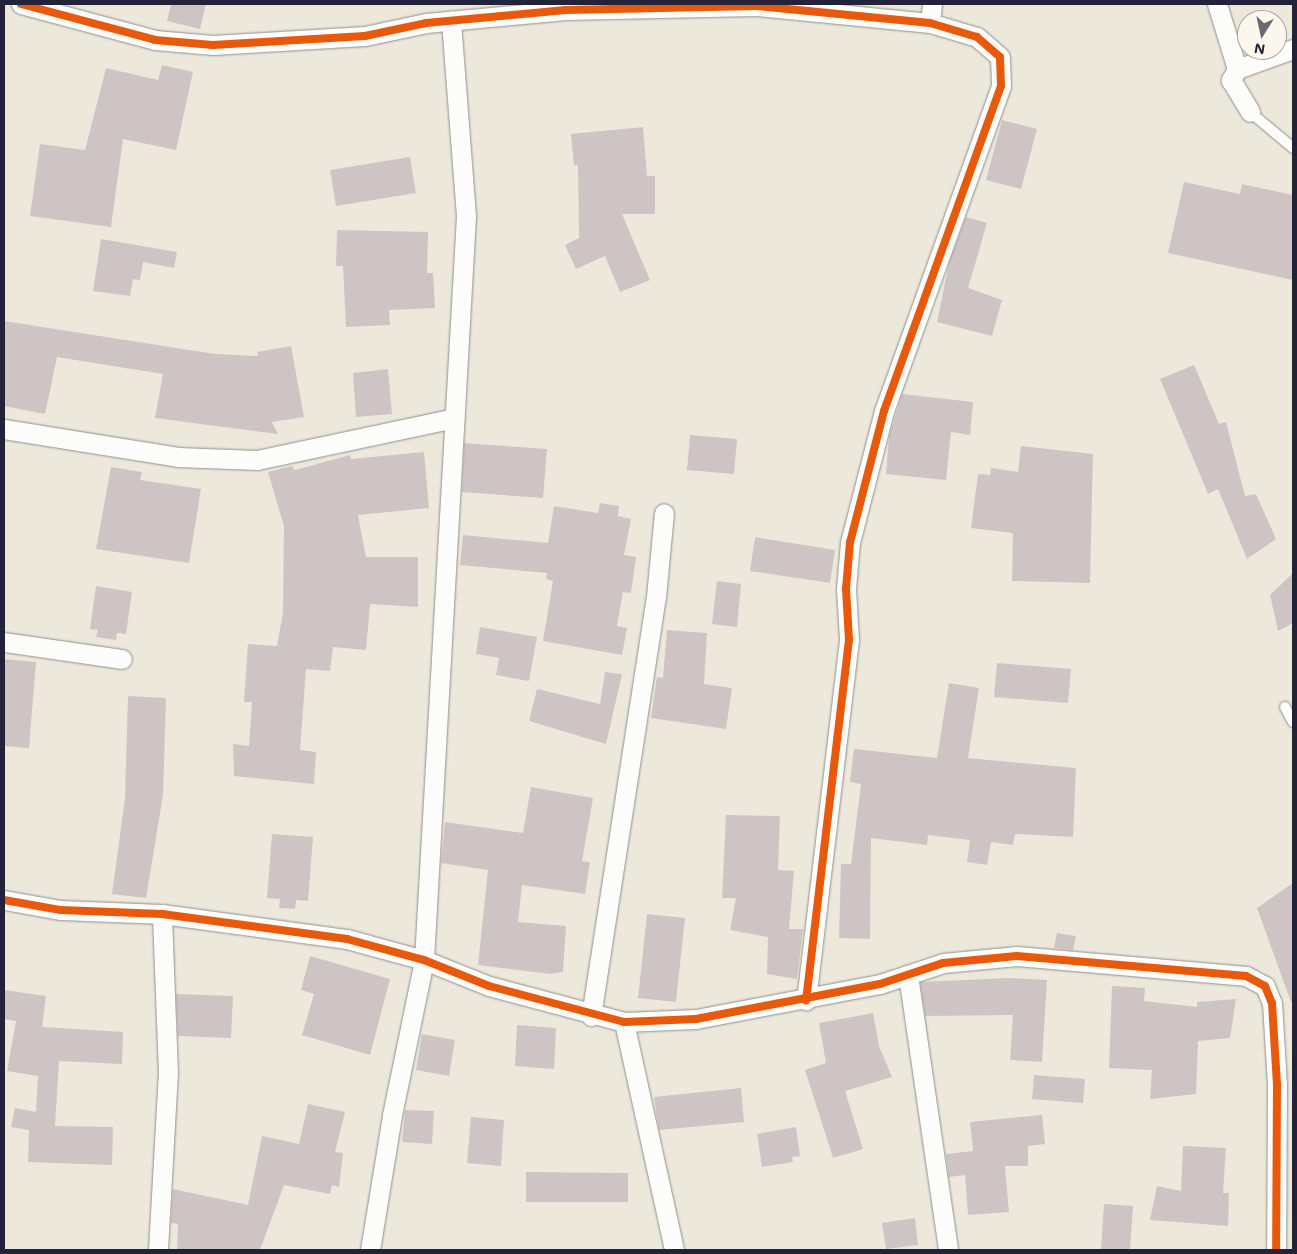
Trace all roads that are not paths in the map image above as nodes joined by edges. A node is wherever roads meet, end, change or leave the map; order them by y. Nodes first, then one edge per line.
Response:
1 (21, 4) edge
2 (932, 4) edge
3 (1217, 4) edge
4 (699, 5) edge
5 (451, 21) junction
6 (930, 23) junction
7 (1293, 49) edge
8 (1236, 69) junction
9 (1250, 112) joint
10 (1293, 148) edge
11 (455, 418) junction
12 (4, 429) edge
13 (664, 513) dead end
14 (4, 642) edge
15 (122, 659) dead end
16 (1284, 707) dead end
17 (1293, 722) edge
18 (4, 900) edge
19 (162, 914) junction
20 (424, 960) junction
21 (908, 975) junction
22 (806, 1000) junction
23 (591, 1016) junction
24 (624, 1022) junction
25 (158, 1250) edge
26 (370, 1250) edge
27 (674, 1250) edge
28 (948, 1250) edge
29 (1276, 1250) edge

1 - 5 street
2 - 6 street
3 - 8 street
4 - 5 street
4 - 6 street
5 - 11 street
6 - 22 street
7 - 8 street
8 - 9 street
9 - 10 lane
11 - 12 street
11 - 20 street
13 - 23 street
14 - 15 street
16 - 17 lane
18 - 19 street
19 - 20 street
19 - 25 street
20 - 23 street
20 - 26 street
21 - 22 street
21 - 28 street
21 - 29 street
22 - 24 street
23 - 24 street
24 - 27 street

